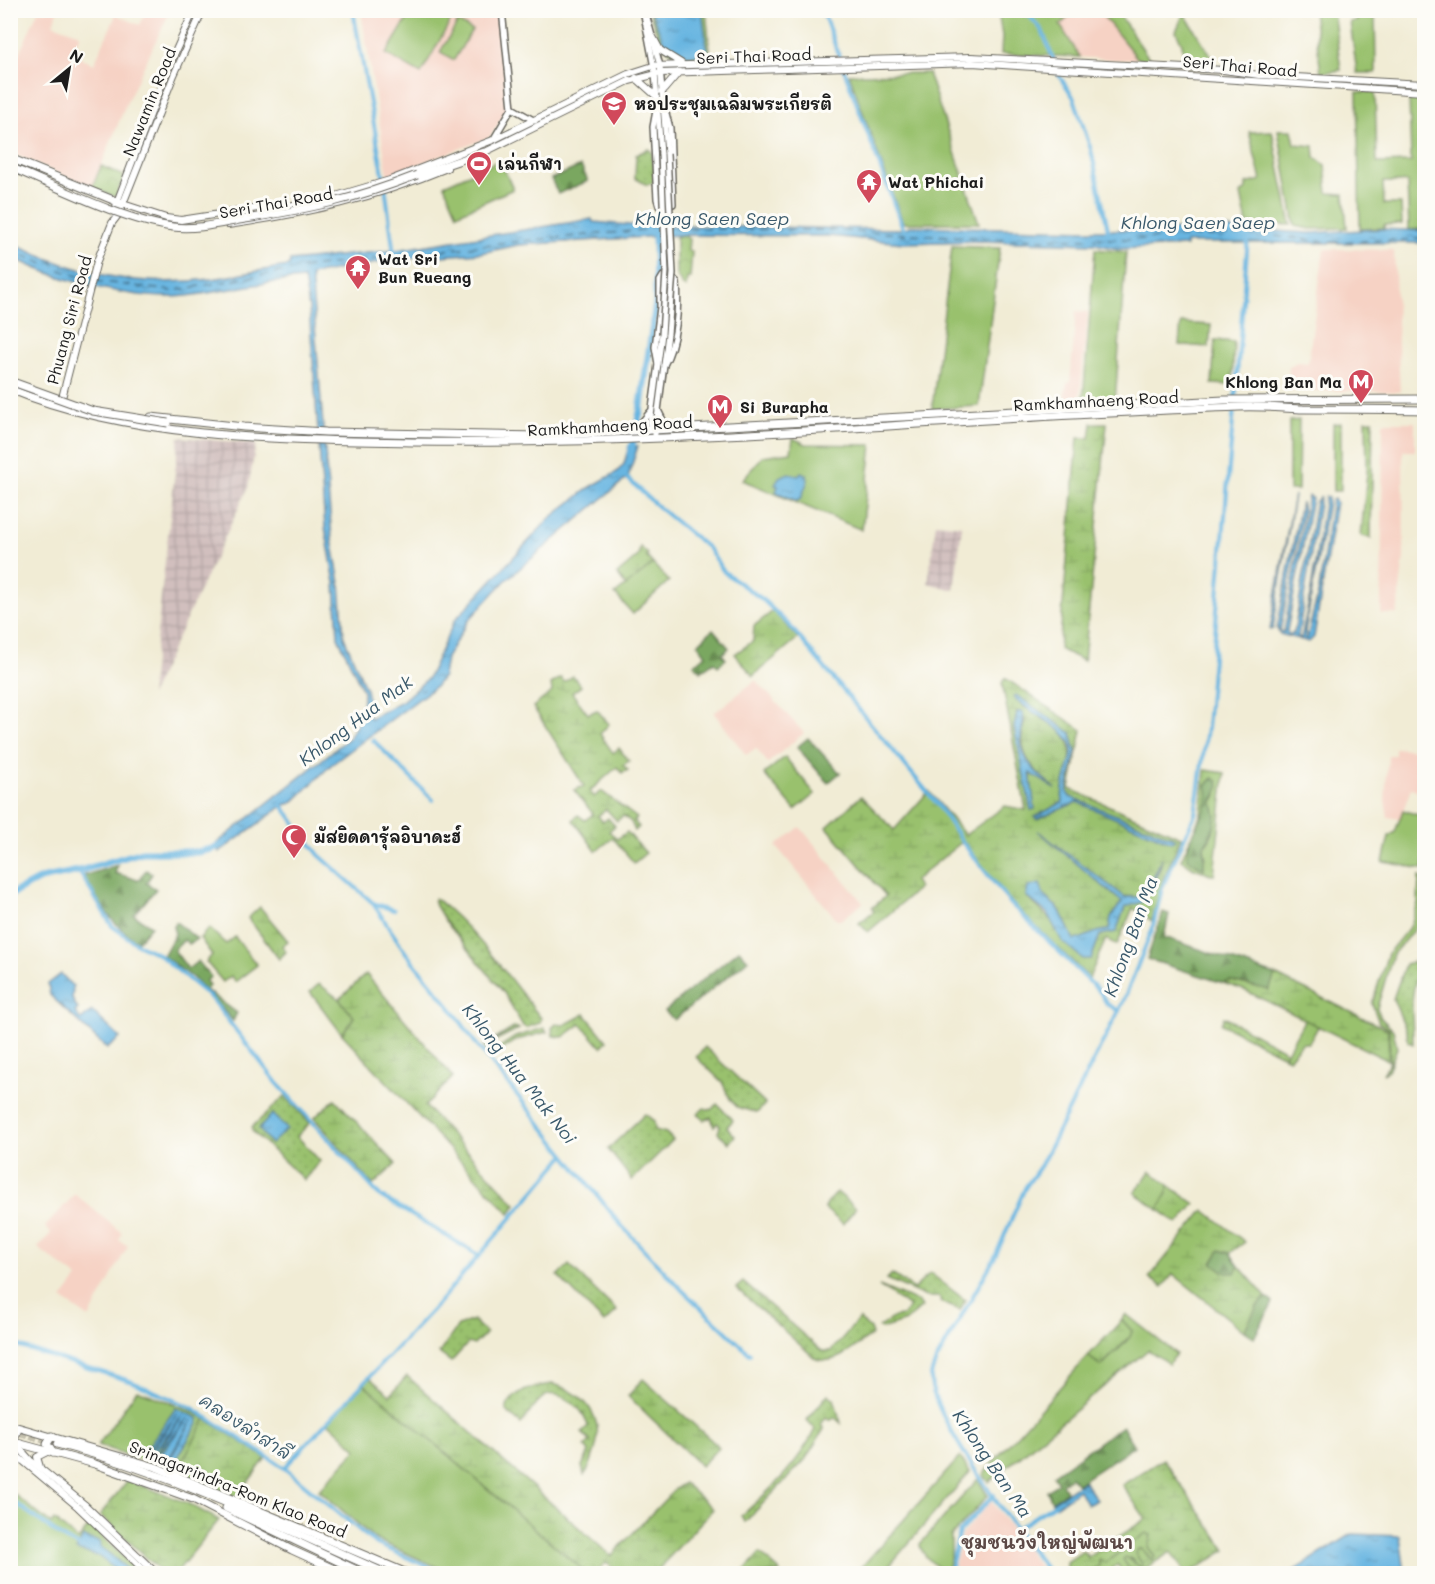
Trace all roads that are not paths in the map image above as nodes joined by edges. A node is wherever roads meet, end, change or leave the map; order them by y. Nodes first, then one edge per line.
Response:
1 (194, 10) edge
2 (203, 10) edge
3 (502, 10) edge
4 (644, 10) edge
5 (653, 37) junction
6 (997, 61) junction
7 (837, 64) junction
8 (684, 65) junction
9 (1059, 66) junction
10 (657, 69) junction
11 (1180, 71) junction
12 (679, 72) junction
13 (636, 78) junction
14 (1425, 84) edge
15 (1425, 92) edge
16 (659, 94) junction
17 (660, 105) junction
18 (512, 108) junction
19 (535, 121) junction
20 (493, 140) junction
21 (484, 152) junction
22 (10, 160) edge
23 (136, 161) junction
24 (10, 168) edge
25 (334, 197) junction
26 (120, 203) junction
27 (117, 214) junction
28 (661, 364) junction
29 (10, 383) edge
30 (66, 399) junction
31 (1403, 399) junction
32 (1425, 399) edge
33 (52, 403) junction
34 (1244, 403) junction
35 (1137, 405) junction
36 (64, 407) junction
37 (655, 409) junction
38 (1403, 410) junction
39 (1425, 410) edge
40 (1137, 414) junction
41 (244, 427) junction
42 (676, 430) junction
43 (315, 435) junction
44 (632, 435) junction
45 (651, 435) junction
46 (10, 1425) edge
47 (20, 1428) junction
48 (52, 1436) junction
49 (12, 1440) edge
50 (53, 1449) junction
51 (10, 1451) edge
52 (17, 1456) junction
53 (41, 1470) junction
54 (239, 1503) junction
55 (237, 1520) junction
56 (97, 1521) junction
57 (258, 1521) junction
58 (148, 1574) edge
59 (157, 1574) edge
60 (345, 1574) edge
61 (365, 1574) edge
62 (388, 1574) edge
63 (409, 1574) edge

1 - 23 main road, Nawamin Road
2 - 23 main road, Nawamin Road
3 - 18 street
4 - 5 street
4 - 10 street
5 - 8 main road
5 - 10 street
6 - 7 main road, Seri Thai Road
6 - 9 main road, Seri Thai Road
6 - 9 main road, Seri Thai Road
7 - 8 main road, Seri Thai Road
7 - 12 main road, Seri Thai Road
8 - 10 main road, Seri Thai Road
9 - 11 main road, Seri Thai Road
10 - 12 main road, Seri Thai Road
10 - 13 main road, Seri Thai Road
10 - 16 street
10 - 19 main road, Seri Thai Road
11 - 14 main road, Seri Thai Road
11 - 15 main road, Seri Thai Road
12 - 16 main road
13 - 16 main road
13 - 21 main road, Seri Thai Road
16 - 17 street
17 - 17 street
17 - 28 street, bridge
18 - 19 street
18 - 20 street
19 - 20 main road, Seri Thai Road
20 - 25 main road, Seri Thai Road, bridge
21 - 24 main road, bridge
21 - 27 main road, Seri Thai Road
22 - 25 main road, bridge
22 - 26 main road
23 - 26 main road, Nawamin Road
24 - 27 main road
25 - 26 main road, Seri Thai Road
26 - 27 main road, Phuang Siri Road
27 - 30 main road, Phuang Siri Road
28 - 28 street
28 - 37 street
29 - 30 main road, Ramkhamhaeng Road
29 - 33 main road, Ramkhamhaeng Road
29 - 33 main road, Ramkhamhaeng Road, bridge
29 - 41 main road, Ramkhamhaeng Road, bridge
30 - 36 main road
30 - 41 main road, Ramkhamhaeng Road
31 - 32 main road, Ramkhamhaeng Road
31 - 34 main road, Ramkhamhaeng Road
31 - 38 main road
33 - 36 main road, Ramkhamhaeng Road
34 - 35 main road, Ramkhamhaeng Road
34 - 38 main road, Ramkhamhaeng Road
34 - 40 main road, Ramkhamhaeng Road
35 - 40 main road
35 - 42 main road, Ramkhamhaeng Road
36 - 43 main road, Ramkhamhaeng Road
37 - 42 street
37 - 44 street
37 - 45 street
38 - 39 main road, Ramkhamhaeng Road
40 - 45 main road, Ramkhamhaeng Road
41 - 43 main road, Ramkhamhaeng Road
42 - 45 main road, Ramkhamhaeng Road
43 - 44 main road, Ramkhamhaeng Road
44 - 45 main road, Ramkhamhaeng Road
46 - 47 main road, Srinagarindra-Rom Klao Road
47 - 48 main road, Srinagarindra-Rom Klao Road
47 - 49 main road
48 - 50 main road
48 - 54 main road, Srinagarindra-Rom Klao Road
49 - 50 main road, Srinagarindra-Rom Klao Road
49 - 52 main road
49 - 53 main road
50 - 53 main road
50 - 55 main road, Srinagarindra-Rom Klao Road
50 - 57 main road, Srinagarindra-Rom Klao Road
51 - 52 main road
52 - 56 main road
53 - 56 main road
54 - 57 main road
54 - 63 main road, Srinagarindra-Rom Klao Road
55 - 57 main road
55 - 60 main road, Srinagarindra-Rom Klao Road
56 - 58 main road
56 - 59 main road
57 - 61 main road, Srinagarindra-Rom Klao Road
57 - 62 main road, Srinagarindra-Rom Klao Road

